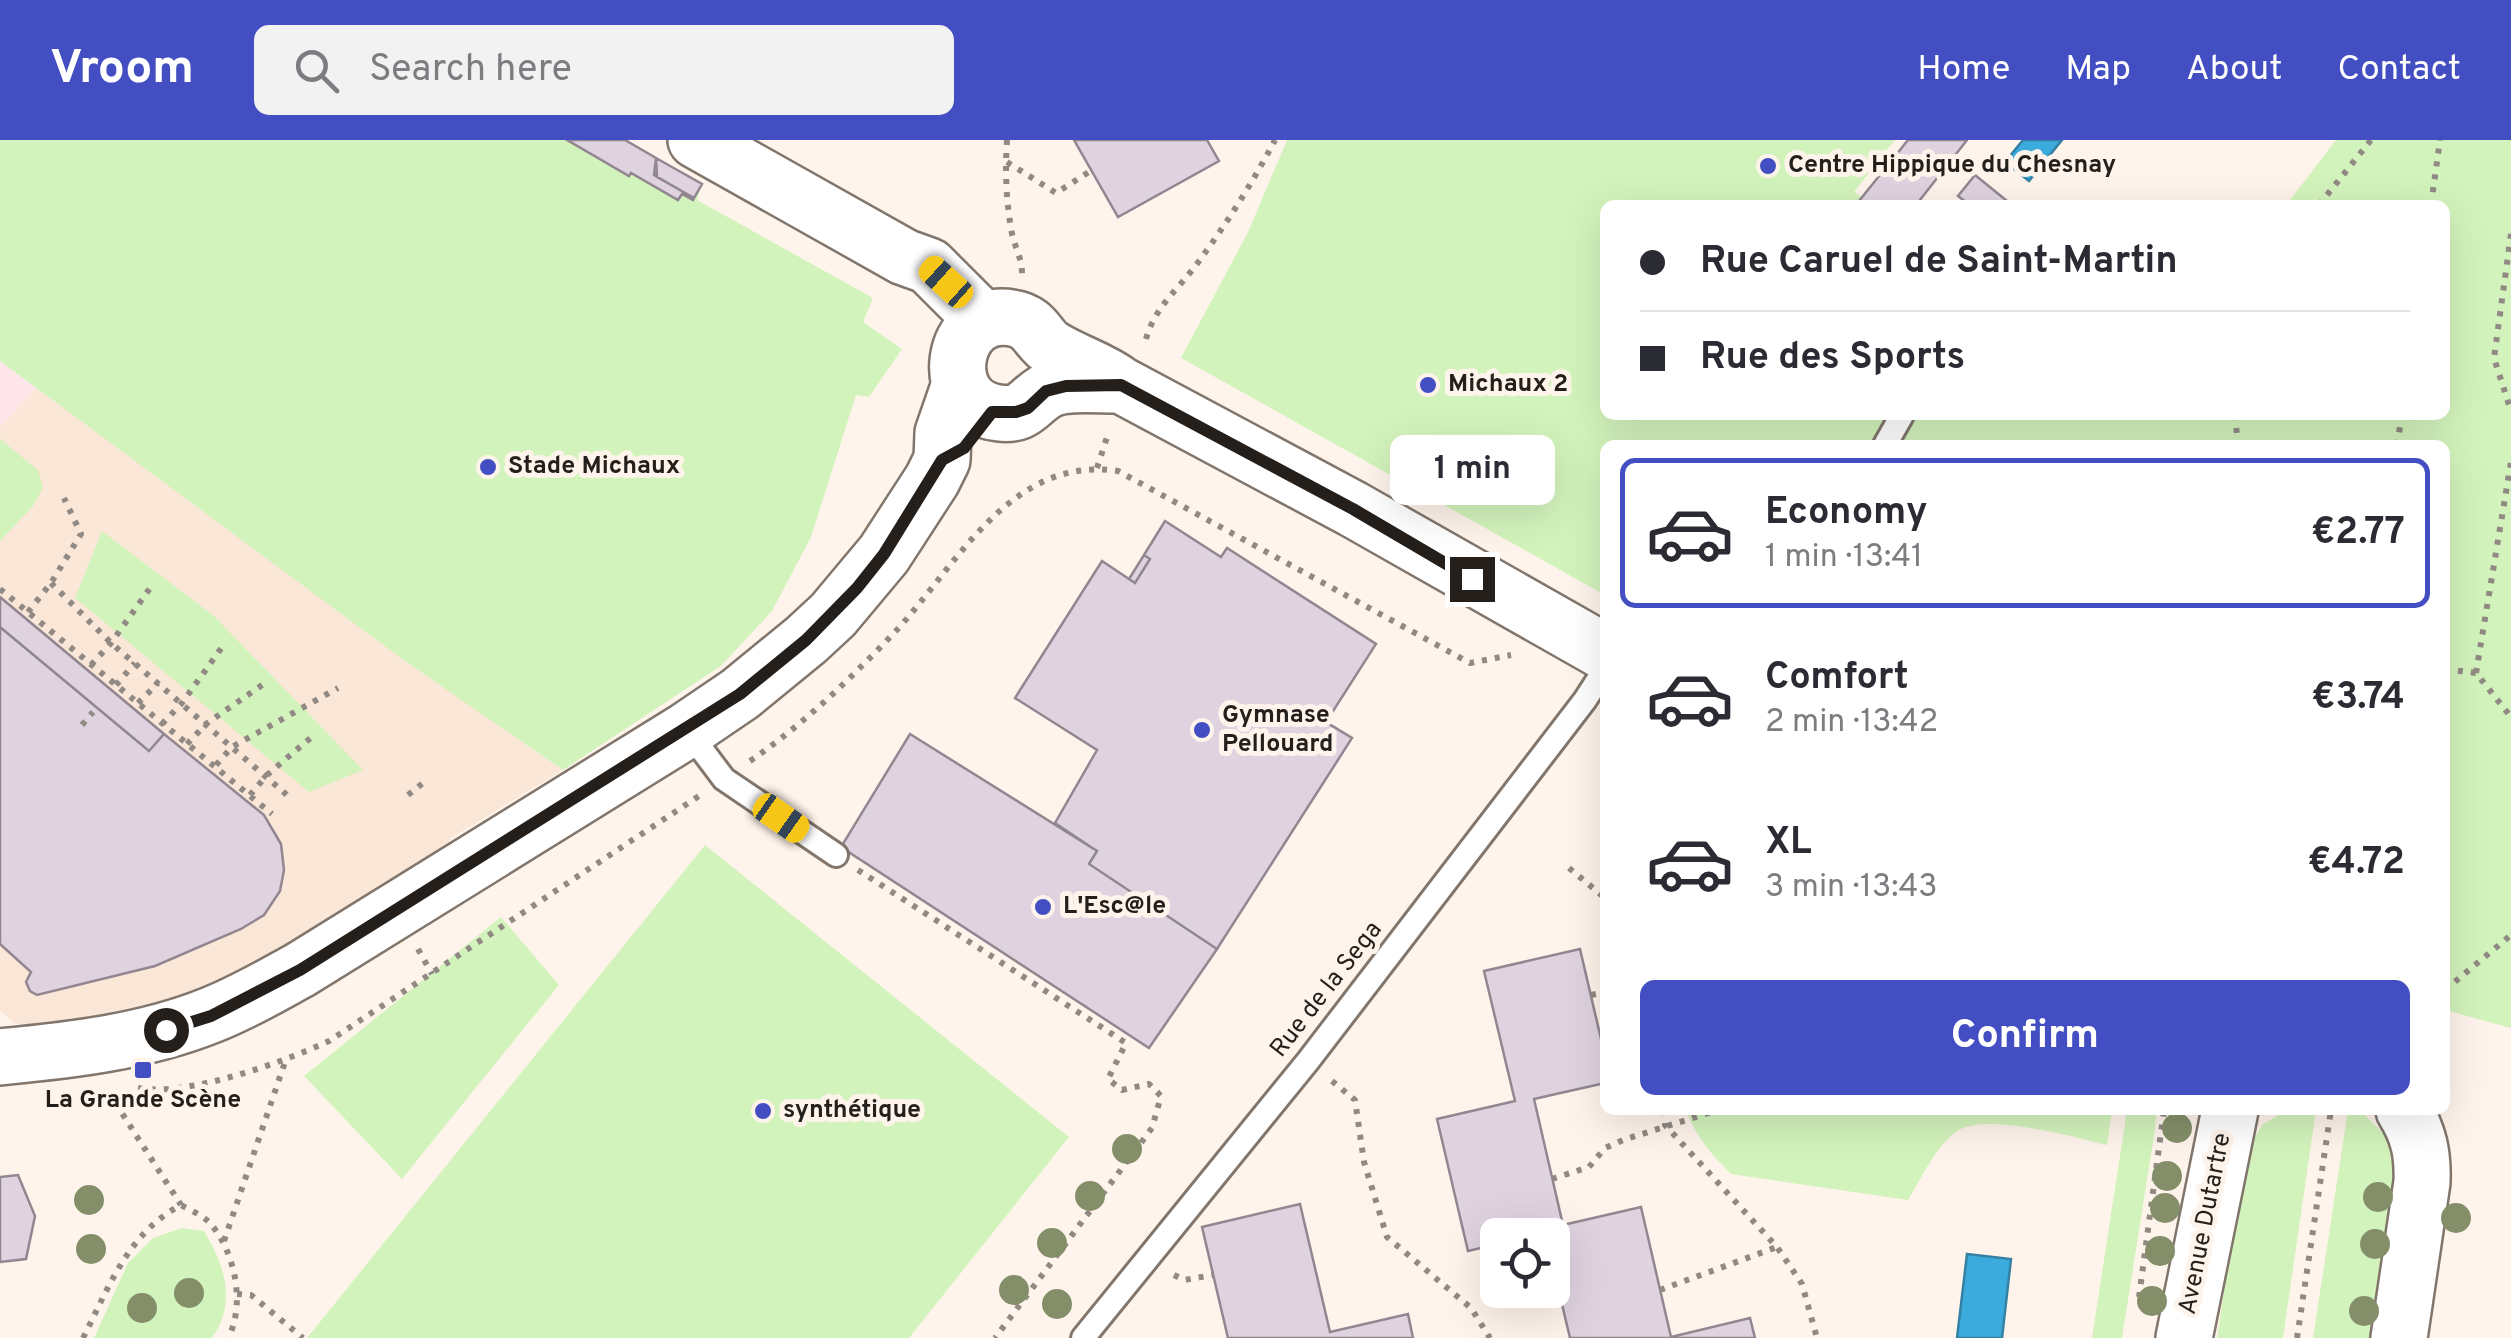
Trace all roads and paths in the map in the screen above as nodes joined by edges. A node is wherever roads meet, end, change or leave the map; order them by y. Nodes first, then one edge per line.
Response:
1 (696, 140) edge
2 (1006, 140) edge
3 (1275, 140) edge
4 (2371, 140) edge
5 (2440, 140) edge
6 (1006, 161) junction
7 (1092, 170) dead end
8 (2323, 200) edge
9 (2432, 200) edge
10 (2511, 234) edge
11 (1002, 361) junction
12 (1127, 381) junction
13 (2511, 411) edge
14 (2511, 462) edge
15 (64, 498) dead end
16 (51, 584) junction
17 (153, 584) dead end
18 (0, 589) edge
19 (28, 612) junction
20 (111, 643) junction
21 (225, 643) dead end
22 (1600, 649) edge
23 (1526, 652) dead end
24 (135, 663) junction
25 (91, 664) junction
26 (2450, 670) edge
27 (2476, 673) junction
28 (1600, 677) edge
29 (158, 683) junction
30 (264, 683) dead end
31 (116, 684) junction
32 (338, 688) dead end
33 (138, 703) junction
34 (182, 703) junction
35 (93, 712) dead end
36 (2511, 717) edge
37 (162, 724) junction
38 (206, 724) junction
39 (82, 726) dead end
40 (686, 730) junction
41 (314, 735) dead end
42 (187, 744) junction
43 (232, 747) junction
44 (216, 765) junction
45 (267, 775) junction
46 (428, 779) dead end
47 (250, 795) junction
48 (288, 795) dead end
49 (408, 795) dead end
50 (272, 814) dead end
51 (836, 855) joint
52 (1569, 868) dead end
53 (1600, 894) edge
54 (2511, 935) edge
55 (2450, 986) edge
56 (1600, 993) edge
57 (1590, 995) dead end
58 (0, 1057) edge
59 (1308, 1061) junction
60 (285, 1062) dead end
61 (112, 1078) dead end
62 (1664, 1115) edge
63 (1700, 1115) edge
64 (2163, 1115) edge
65 (2229, 1115) edge
66 (2330, 1115) edge
67 (2407, 1115) edge
68 (1665, 1125) junction
69 (1552, 1180) dead end
70 (181, 1205) junction
71 (224, 1242) junction
72 (1777, 1247) junction
73 (1660, 1290) dead end
74 (237, 1294) junction
75 (2139, 1300) dead end
76 (83, 1338) edge
77 (228, 1338) edge
78 (303, 1338) edge
79 (995, 1338) edge
80 (1083, 1338) edge
81 (1490, 1338) edge
82 (1817, 1338) edge
83 (2184, 1338) edge
84 (2297, 1338) edge
85 (2399, 1338) edge

1 - 11 main road
2 - 6 path
3 - 12 path
4 - 8 path
5 - 9 path
6 - 7 path
6 - 11 path
10 - 13 path
11 - 12 main road
11 - 40 main road
12 - 22 main road
12 - 23 path
14 - 27 path
15 - 16 path
16 - 19 path
16 - 20 path
17 - 20 path
18 - 19 path
19 - 25 path
20 - 24 path
20 - 25 path
21 - 34 path
24 - 29 path
24 - 31 path
25 - 31 path
26 - 27 path
27 - 36 path
28 - 59 lane, Rue de la Sega
29 - 33 path
29 - 34 path
30 - 38 path
31 - 33 path
32 - 43 path
33 - 37 path
34 - 37 path
34 - 38 path
35 - 39 path
37 - 42 path
38 - 42 path
38 - 43 path
40 - 51 lane
40 - 58 main road
41 - 45 path
42 - 44 path
43 - 44 path
43 - 45 path
44 - 47 path
45 - 47 path
45 - 48 path
46 - 49 path
47 - 50 path
51 - 79 path
52 - 53 path
54 - 55 path
56 - 57 path
59 - 80 lane, Rue de la Sega
59 - 81 path
60 - 71 path
61 - 70 path
62 - 68 path
63 - 68 path
64 - 75 path
65 - 83 main road, Avenue Dutartre
66 - 84 path
67 - 85 main road
68 - 69 path
68 - 72 path
70 - 71 path
70 - 76 path
71 - 74 path
72 - 73 path
72 - 82 path
74 - 77 path
74 - 78 path

